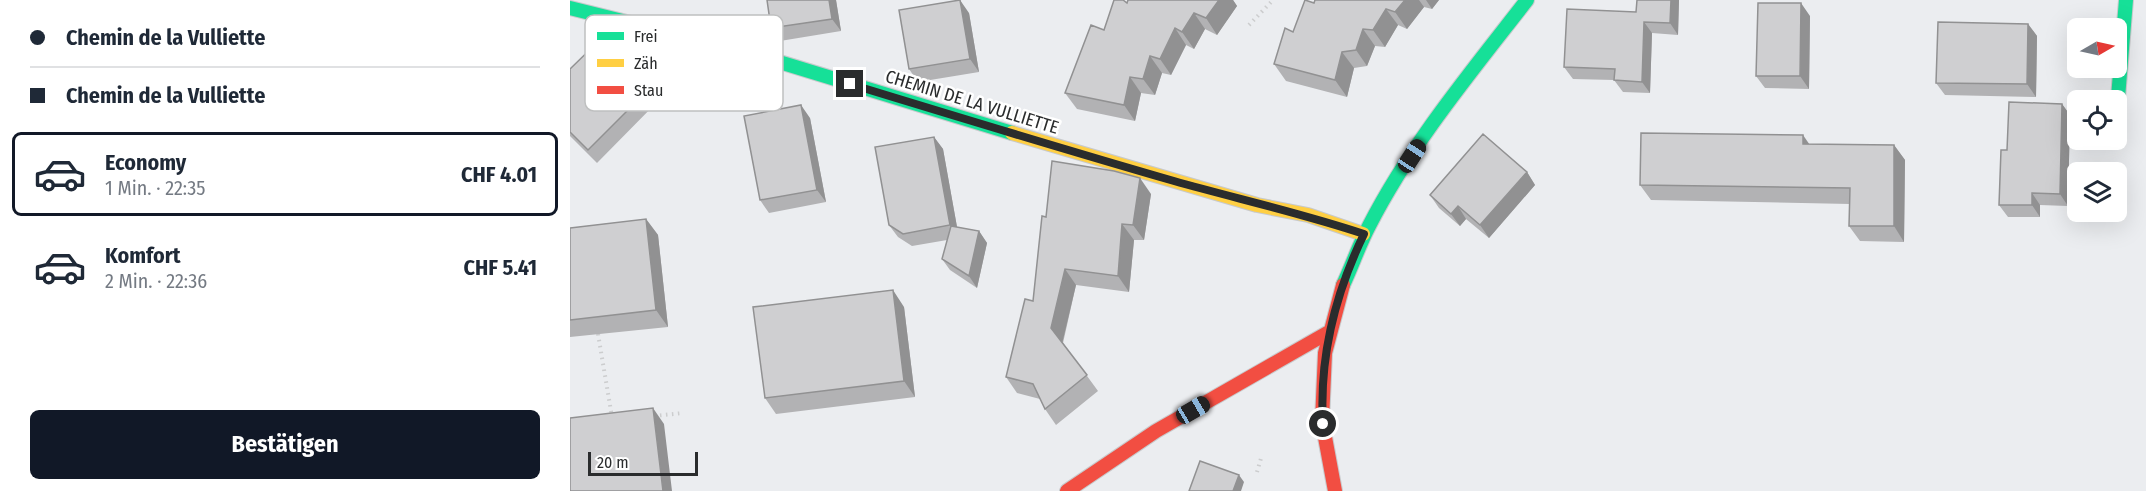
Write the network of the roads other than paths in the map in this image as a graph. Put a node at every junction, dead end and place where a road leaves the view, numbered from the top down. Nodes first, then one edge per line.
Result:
1 (1527, 0) edge
2 (2126, 0) edge
3 (570, 8) edge
4 (598, 15) edge
5 (783, 63) edge
6 (2119, 90) edge
7 (1364, 234) junction
8 (1329, 332) junction
9 (1067, 491) edge
10 (1335, 491) edge

1 - 7 street
2 - 6 street
3 - 4 street, CHEMIN DE LA VULLIETTE
5 - 7 street, CHEMIN DE LA VULLIETTE
7 - 8 street
8 - 9 street
8 - 10 street

